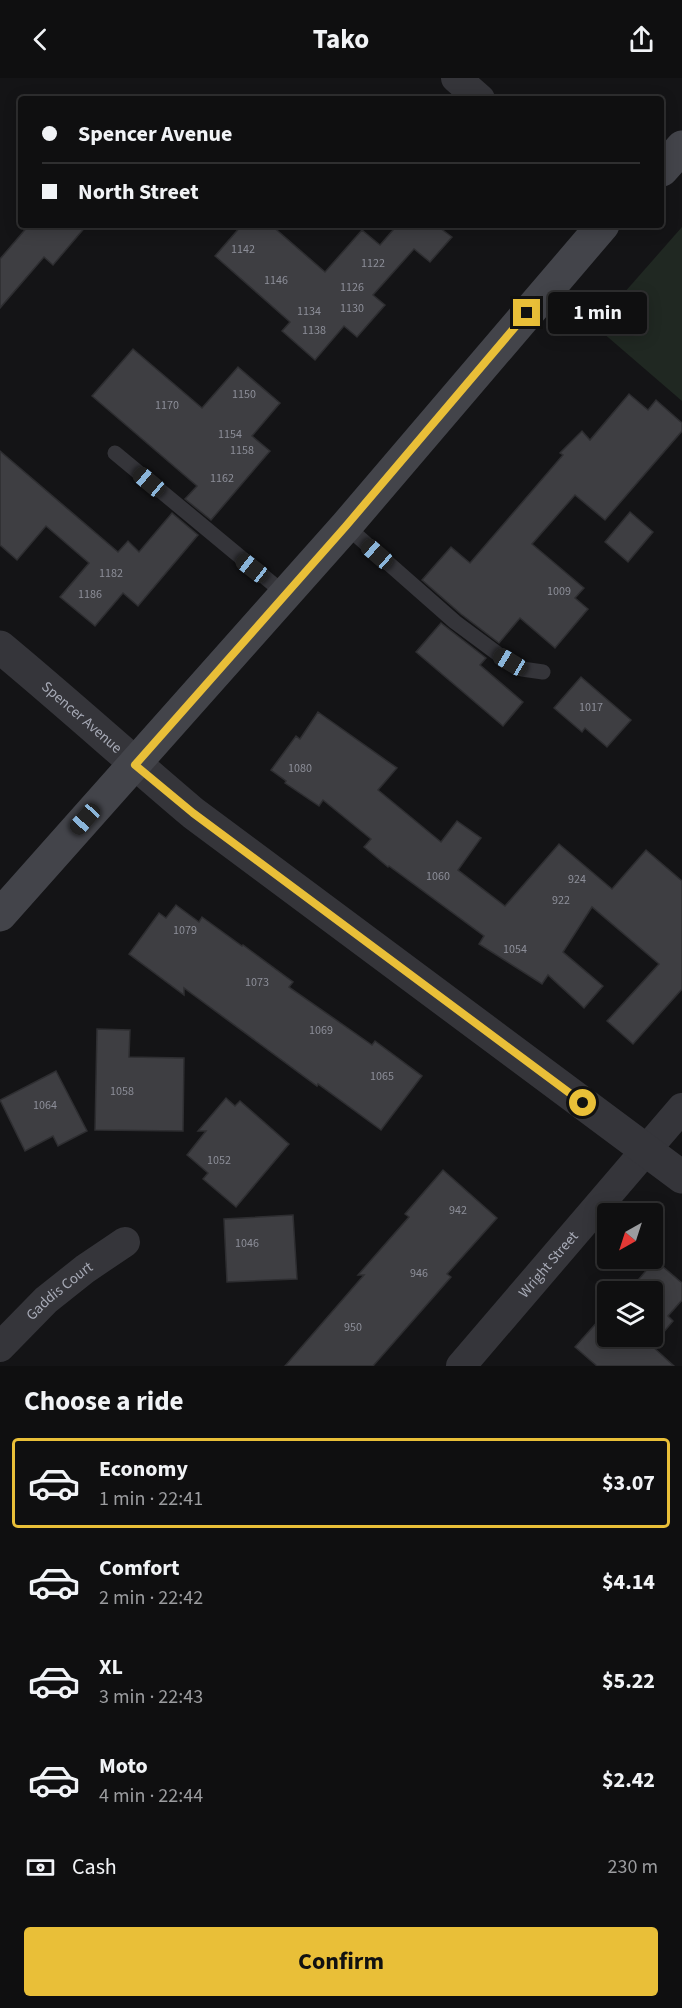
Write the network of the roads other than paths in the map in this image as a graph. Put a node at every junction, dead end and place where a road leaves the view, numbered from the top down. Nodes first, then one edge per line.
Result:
1 (456, 78) edge
2 (477, 96) edge
3 (682, 147) edge
4 (664, 168) edge
5 (600, 228) edge
6 (115, 453) dead end
7 (346, 526) junction
8 (285, 594) junction
9 (0, 647) edge
10 (543, 672) dead end
11 (135, 765) junction
12 (0, 915) edge
13 (682, 1108) edge
14 (646, 1151) junction
15 (682, 1177) edge
16 (125, 1242) dead end
17 (0, 1347) edge
18 (461, 1366) edge

1 - 2 street
3 - 4 main road
5 - 7 main road
6 - 8 lane
7 - 8 main road
7 - 10 lane
8 - 11 main road
9 - 11 street, Spencer Avenue
11 - 12 main road
11 - 14 street, Spencer Avenue
13 - 14 street, Wright Street
14 - 15 street, Spencer Avenue
14 - 18 street, Wright Street
16 - 17 street, Gaddis Court

